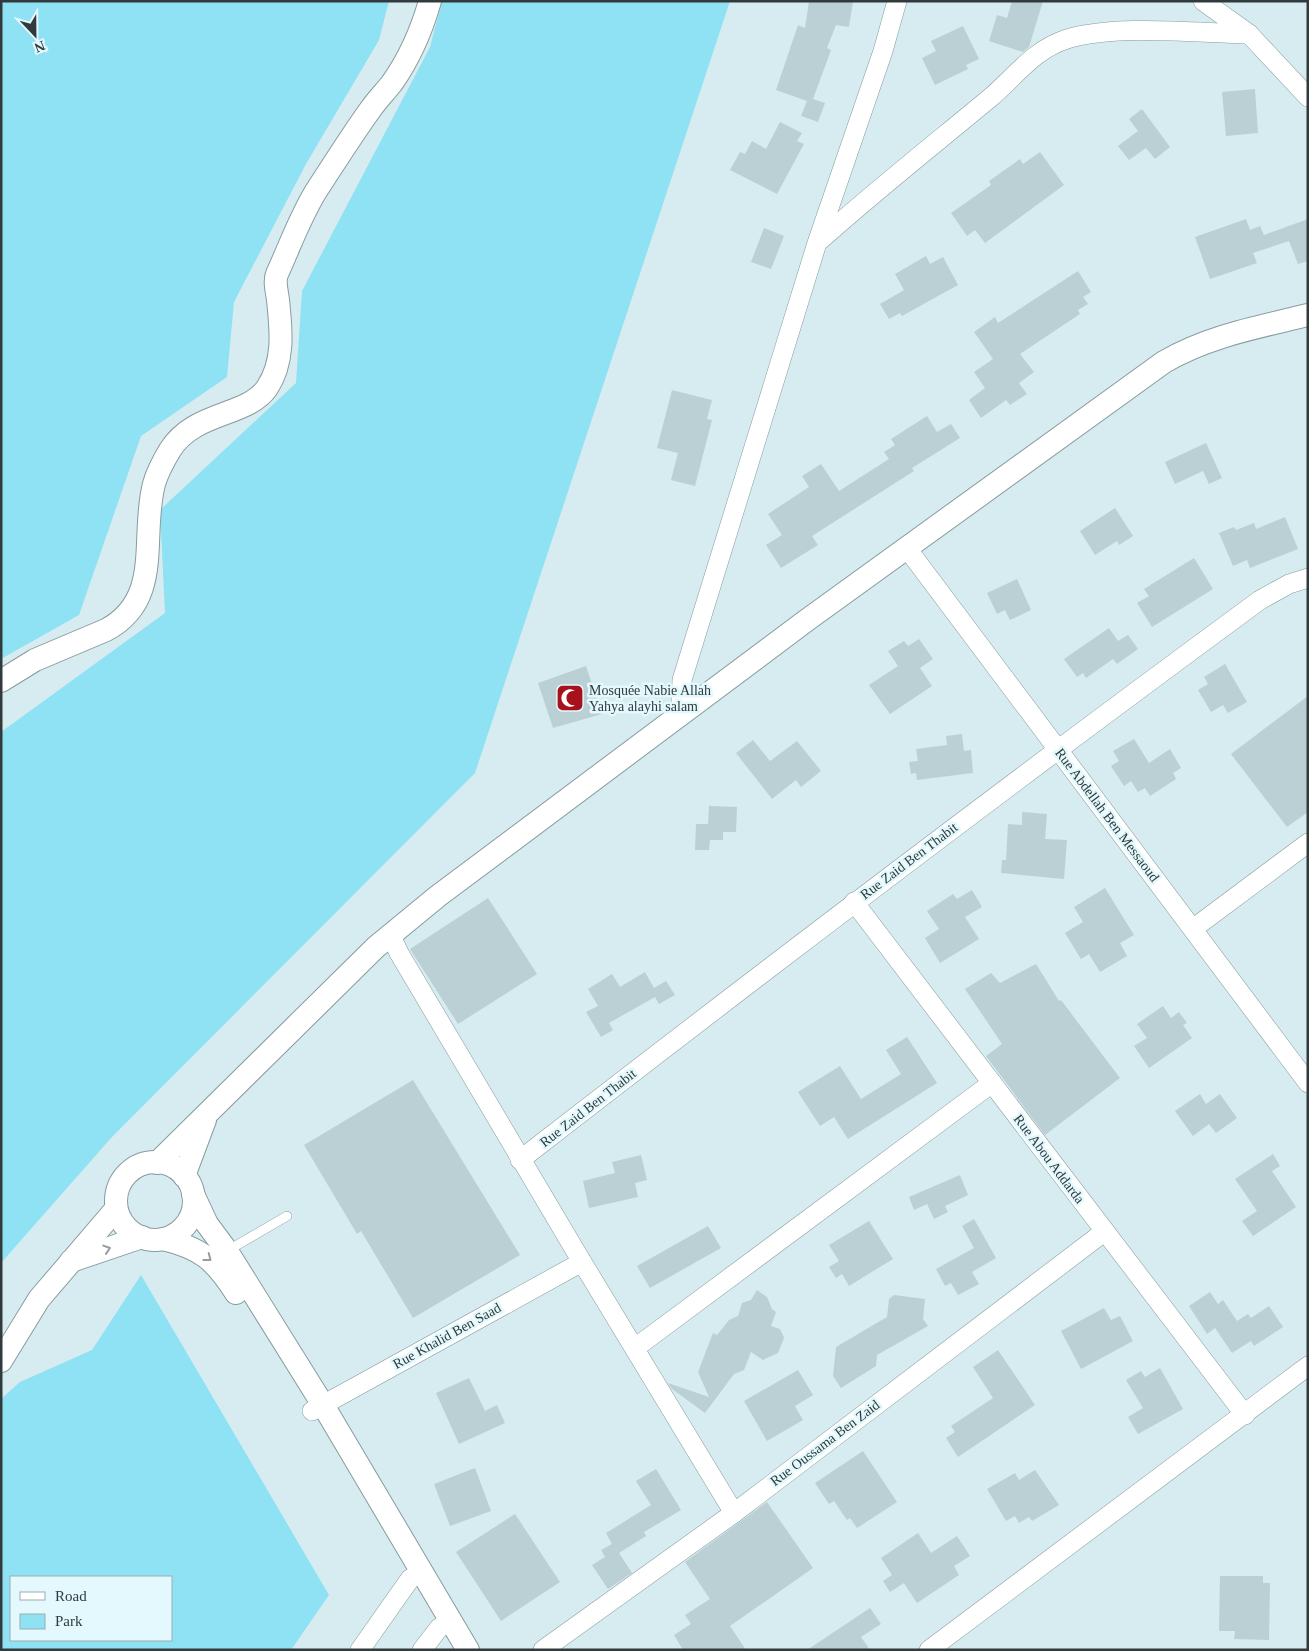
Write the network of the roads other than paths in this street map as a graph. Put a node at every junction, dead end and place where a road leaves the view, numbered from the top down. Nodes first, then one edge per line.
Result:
1 (430, 1) edge
2 (896, 1) edge
3 (1203, 1) edge
4 (1249, 34) junction
5 (1308, 97) edge
6 (817, 243) junction
7 (1308, 315) edge
8 (909, 546) junction
9 (1308, 578) edge
10 (1, 681) edge
11 (686, 711) junction
12 (1057, 750) junction
13 (1308, 843) edge
14 (854, 902) junction
15 (1194, 928) junction
16 (390, 934) junction
17 (992, 1083) junction
18 (1308, 1083) edge
19 (207, 1115) junction
20 (520, 1160) junction
21 (157, 1162) junction
22 (188, 1185) junction
23 (116, 1209) junction
24 (287, 1216) dead end
25 (1104, 1232) junction
26 (153, 1238) junction
27 (227, 1251) junction
28 (72, 1261) junction
29 (582, 1262) junction
30 (635, 1348) junction
31 (1, 1362) edge
32 (1308, 1366) edge
33 (318, 1408) junction
34 (1245, 1415) junction
35 (734, 1513) junction
36 (416, 1576) junction
37 (445, 1624) junction
38 (360, 1650) edge
39 (422, 1650) edge
40 (452, 1650) edge
41 (468, 1650) edge
42 (543, 1650) edge
43 (929, 1650) edge

1 - 10 street
2 - 6 street
3 - 4 street
4 - 5 street
4 - 6 street
6 - 11 street
7 - 8 street
8 - 11 street
8 - 12 street, Rue Abdellah Ben Messaoud
9 - 12 street, Rue Zaid Ben Thabit
11 - 16 street
12 - 14 street, Rue Zaid Ben Thabit
12 - 15 street, Rue Abdellah Ben Messaoud
13 - 15 street
14 - 17 street, Rue Abou Addarda
14 - 20 street, Rue Zaid Ben Thabit
15 - 18 street, Rue Abdellah Ben Messaoud
16 - 19 street
16 - 20 street
17 - 25 street, Rue Abou Addarda
17 - 30 street
19 - 21 street
19 - 22 street
20 - 29 street
21 - 22 street
21 - 23 street
22 - 26 street
22 - 27 street
23 - 26 street
23 - 28 street
24 - 27 lane
25 - 34 street, Rue Abou Addarda
25 - 35 street, Rue Oussama Ben Zaid
28 -> 26 street
26 -> 33 street
27 - 33 street
28 - 31 street
29 - 30 street
29 - 33 street, Rue Khalid Ben Saad
30 - 35 street
32 - 34 street
33 - 36 street
34 - 43 street
35 - 42 street, Rue Oussama Ben Zaid
36 - 37 street
36 - 38 street
37 - 39 street
37 - 40 street
37 - 41 street

